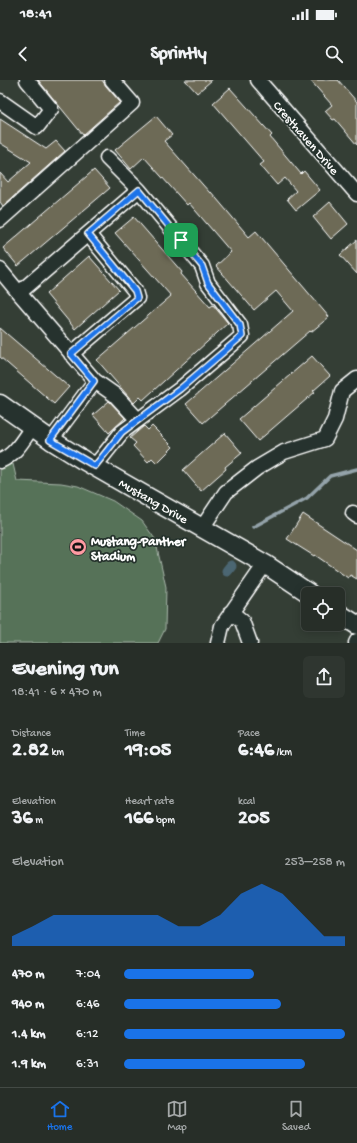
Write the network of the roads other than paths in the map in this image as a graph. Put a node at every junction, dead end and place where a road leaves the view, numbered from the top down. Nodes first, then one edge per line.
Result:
1 (27, 80) edge
2 (112, 80) edge
3 (258, 80) edge
4 (0, 101) edge
5 (107, 158) dead end
6 (139, 190) junction
7 (357, 194) edge
8 (1, 219) edge
9 (88, 234) junction
10 (0, 270) edge
11 (20, 294) junction
12 (71, 354) junction
13 (357, 379) edge
14 (94, 381) junction
15 (0, 404) edge
16 (138, 420) junction
17 (32, 427) junction
18 (50, 440) junction
19 (0, 461) edge
20 (95, 466) junction
21 (202, 528) junction
22 (265, 564) junction
23 (301, 588) edge
24 (231, 612) junction
25 (345, 617) edge
26 (357, 625) edge
27 (218, 643) edge
28 (250, 643) edge

1 - 4 street
2 - 8 street
3 - 7 street, Cresthaven Drive
5 - 6 street
6 - 9 street
6 - 16 street
9 - 11 street
9 - 12 street
10 - 11 street
11 - 12 street
12 - 14 street
13 - 21 street
14 - 16 street
14 - 18 street
15 - 17 main road, Mustang Drive
16 - 20 street
17 - 18 main road, Mustang Drive
17 - 19 street
18 - 20 main road, Mustang Drive
20 - 21 main road, Mustang Drive
21 - 22 main road, Mustang Drive
22 - 23 main road, Mustang Drive
22 - 24 street
24 - 27 street
24 - 28 street
25 - 26 main road

